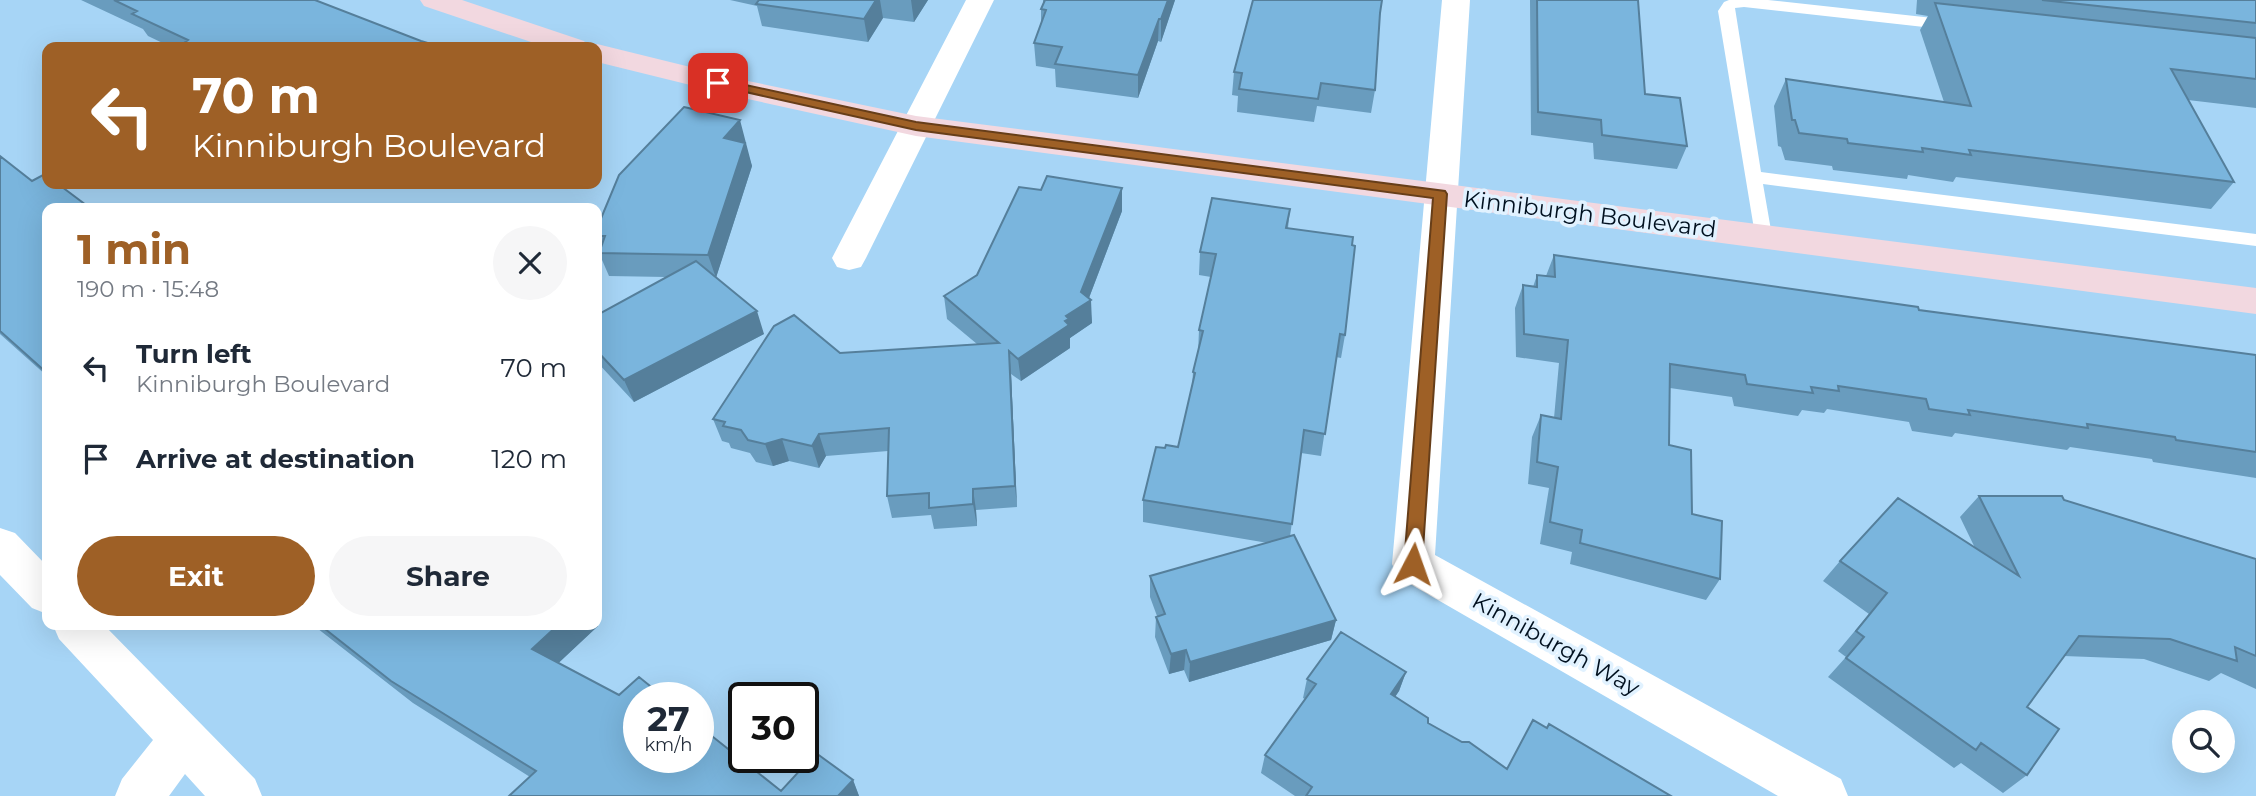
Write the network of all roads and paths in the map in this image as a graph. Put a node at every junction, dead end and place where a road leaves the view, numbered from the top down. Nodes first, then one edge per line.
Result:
1 (434, 0) edge
2 (979, 0) edge
3 (1456, 0) edge
4 (1965, 26) edge
5 (560, 42) edge
6 (602, 54) edge
7 (916, 126) junction
8 (1753, 177) junction
9 (1440, 194) junction
10 (1763, 236) junction
11 (2256, 240) edge
12 (849, 258) dead end
13 (2256, 301) edge
14 (0, 546) edge
15 (42, 591) edge
16 (80, 630) edge
17 (183, 738) junction
18 (139, 796) edge
19 (238, 796) edge
20 (1824, 796) edge

1 - 5 street
2 - 7 street
3 - 9 street, Kinniburgh Way
4 - 8 lane
6 - 7 street, Kinniburgh Boulevard
7 - 9 street, Kinniburgh Boulevard
7 - 12 street
8 - 10 lane
8 - 11 lane
9 - 10 street, Kinniburgh Boulevard
9 - 20 street, Kinniburgh Way
10 - 13 street, Kinniburgh Boulevard
14 - 15 street
16 - 17 street
17 - 18 street
17 - 19 street

